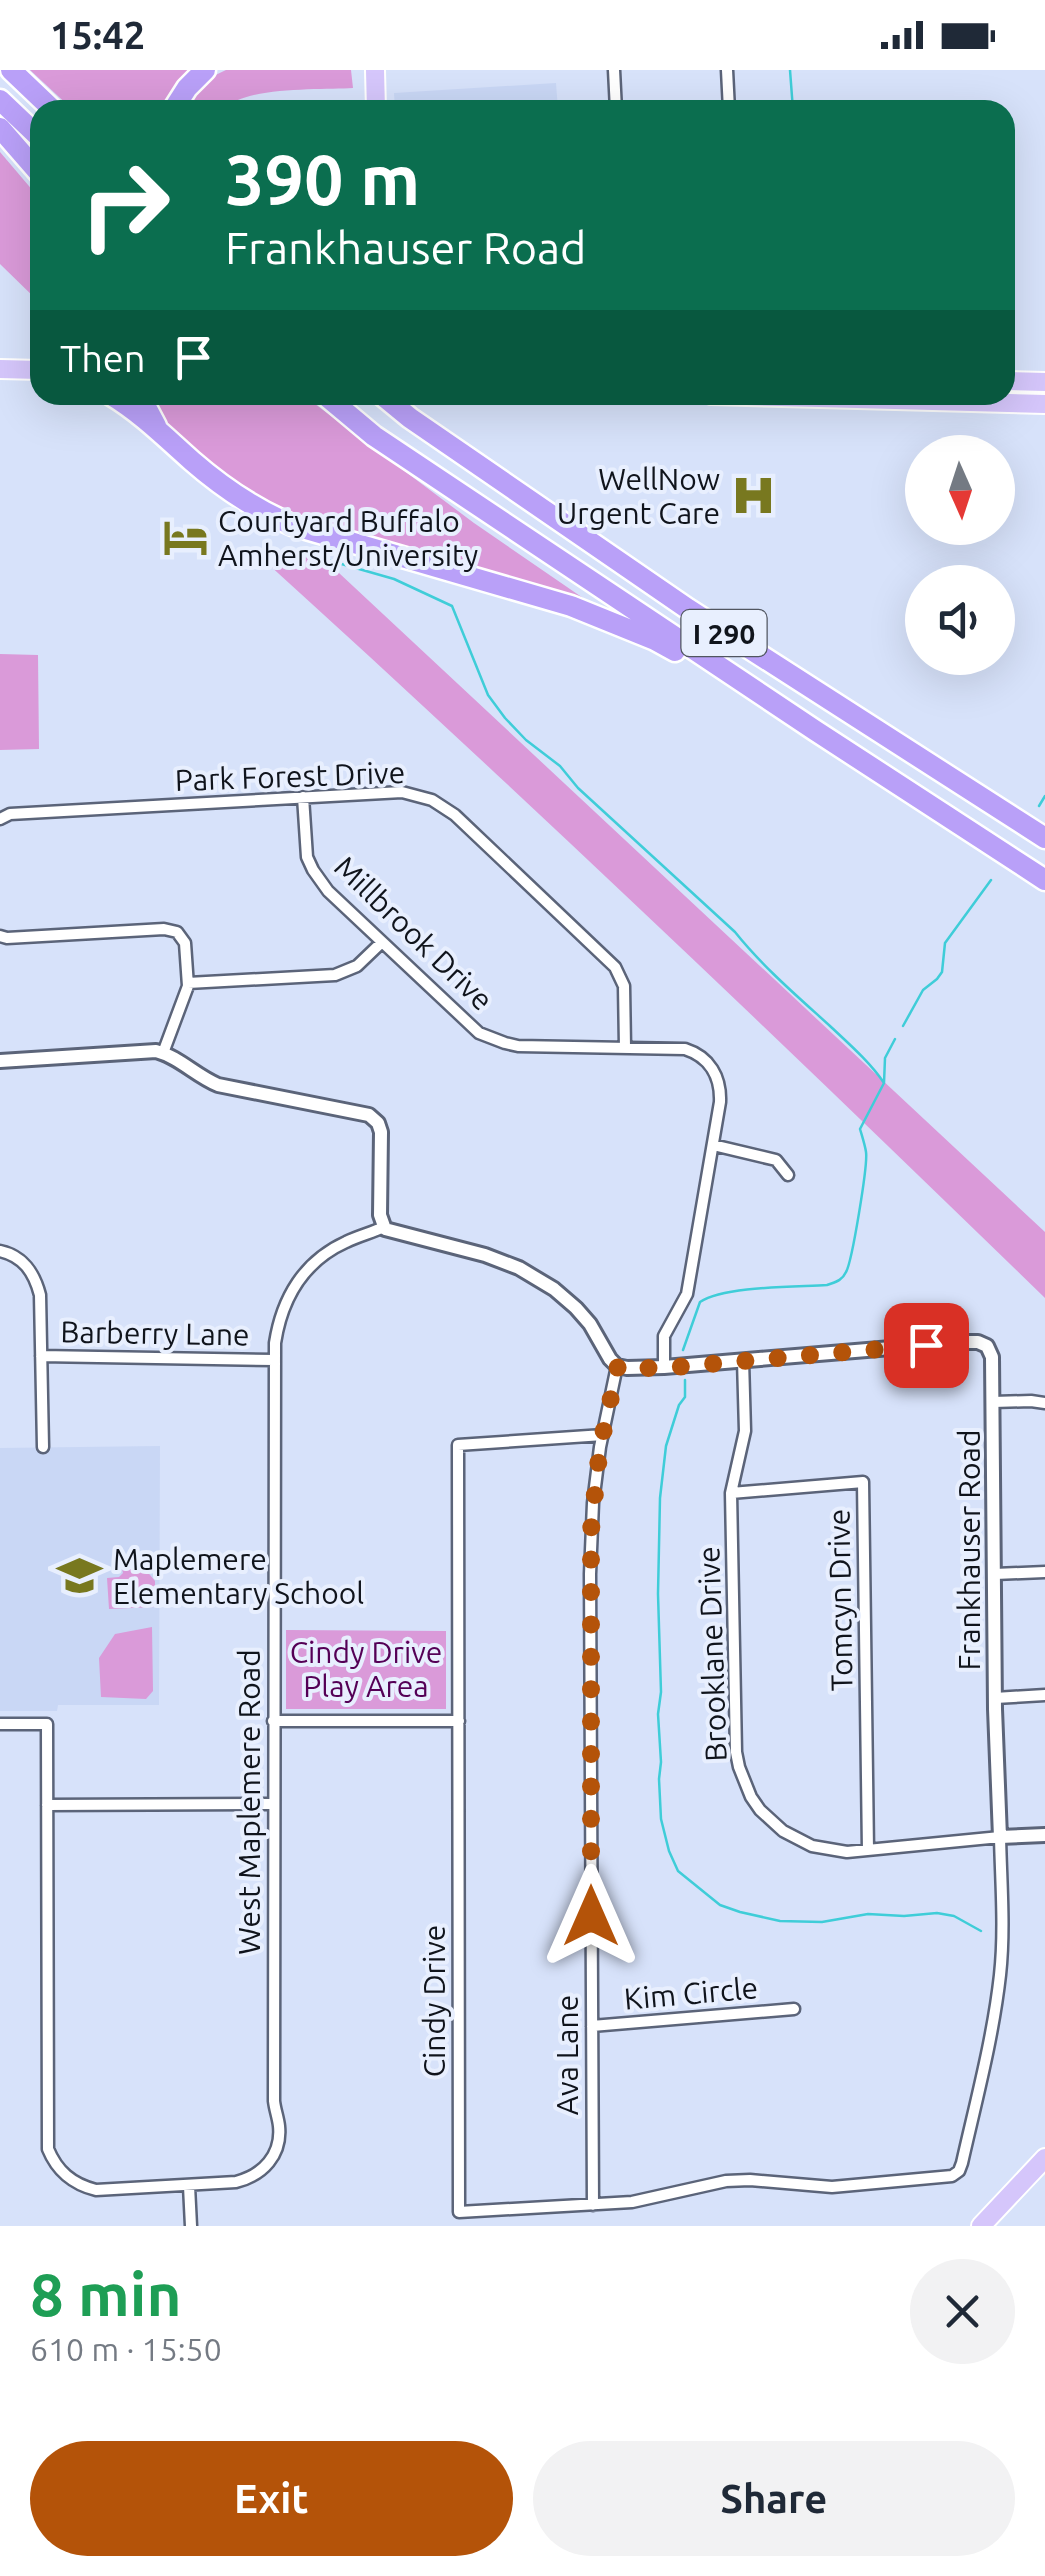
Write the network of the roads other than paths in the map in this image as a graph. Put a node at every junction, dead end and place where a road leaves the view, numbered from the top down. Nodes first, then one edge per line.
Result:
1 (12, 70) edge
2 (205, 70) edge
3 (375, 70) edge
4 (614, 70) edge
5 (727, 70) edge
6 (0, 100) edge
7 (44, 100) edge
8 (179, 100) edge
9 (376, 100) edge
10 (616, 100) edge
11 (728, 100) edge
12 (0, 128) edge
13 (30, 128) edge
14 (30, 162) edge
15 (0, 369) edge
16 (30, 370) edge
17 (1015, 382) edge
18 (1045, 382) edge
19 (1015, 403) edge
20 (1045, 404) edge
21 (125, 405) edge
22 (145, 405) edge
23 (338, 405) edge
24 (394, 405) edge
25 (160, 432) junction
26 (816, 731) junction
27 (303, 798) junction
28 (0, 819) edge
29 (1045, 838) edge
30 (1045, 880) edge
31 (0, 936) edge
32 (382, 943) junction
33 (188, 983) junction
34 (624, 1047) junction
35 (163, 1053) junction
36 (0, 1062) edge
37 (713, 1145) junction
38 (788, 1175) dead end
39 (384, 1228) junction
40 (0, 1251) edge
41 (41, 1356) junction
42 (274, 1360) junction
43 (743, 1360) junction
44 (618, 1366) junction
45 (664, 1368) junction
46 (992, 1402) junction
47 (1045, 1404) edge
48 (603, 1435) junction
49 (42, 1446) dead end
50 (732, 1493) junction
51 (1045, 1572) edge
52 (995, 1574) junction
53 (1045, 1695) edge
54 (995, 1698) junction
55 (273, 1721) junction
56 (458, 1721) junction
57 (0, 1724) edge
58 (274, 1804) junction
59 (47, 1805) junction
60 (1045, 1835) edge
61 (1000, 1837) junction
62 (868, 1850) junction
63 (794, 2009) dead end
64 (592, 2026) junction
65 (1045, 2158) edge
66 (946, 2178) joint
67 (189, 2186) junction
68 (593, 2205) junction
69 (191, 2226) edge
70 (982, 2226) edge

1 - 7 highway
2 - 8 highway
3 - 9 main road
4 - 10 street
5 - 11 street
6 - 13 highway
12 - 14 highway
15 - 16 main road
17 - 18 main road
19 - 20 main road
21 - 25 highway
22 - 25 highway
23 - 26 highway, I 290
24 - 29 highway, I 290
25 - 26 highway
26 - 30 highway, I 290
27 - 28 street, Park Forest Drive
27 - 32 street, Millbrook Drive
27 - 34 street, Park Forest Drive
31 - 33 street
32 - 33 street
32 - 34 street, Millbrook Drive
33 - 35 street
34 - 37 street, Millbrook Drive
35 - 36 street
35 - 39 street
37 - 38 street
37 - 45 street, Millbrook Drive
39 - 42 street, West Maplemere Road
39 - 44 street
40 - 41 street, Barberry Lane
41 - 42 street, Barberry Lane
41 - 49 street
42 - 55 street, West Maplemere Road
43 - 45 street, Frankhauser Road
43 - 46 street, Frankhauser Road
43 - 50 street, Brooklane Drive
44 - 45 street, Frankhauser Road
44 - 48 street, Ava Lane
46 - 47 street
46 - 52 street, Frankhauser Road
48 - 56 street, Cindy Drive
48 - 64 street, Ava Lane
50 - 62 street, Brooklane Drive
50 - 62 street, Tomcyn Drive
51 - 52 street
52 - 54 street, Frankhauser Road
53 - 54 street
54 - 61 street, Frankhauser Road
55 - 56 street
55 - 58 street, West Maplemere Road
56 - 68 street, Cindy Drive
57 - 59 street, West Maplemere Road
58 - 59 street
58 - 67 street, West Maplemere Road
59 - 67 street, West Maplemere Road
60 - 61 street
61 - 62 street, Brooklane Drive
61 - 66 street, Frankhauser Road
63 - 64 street, Kim Circle
64 - 68 street, Ava Lane
65 - 70 main road
66 - 68 street, Cindy Drive
67 - 69 street

